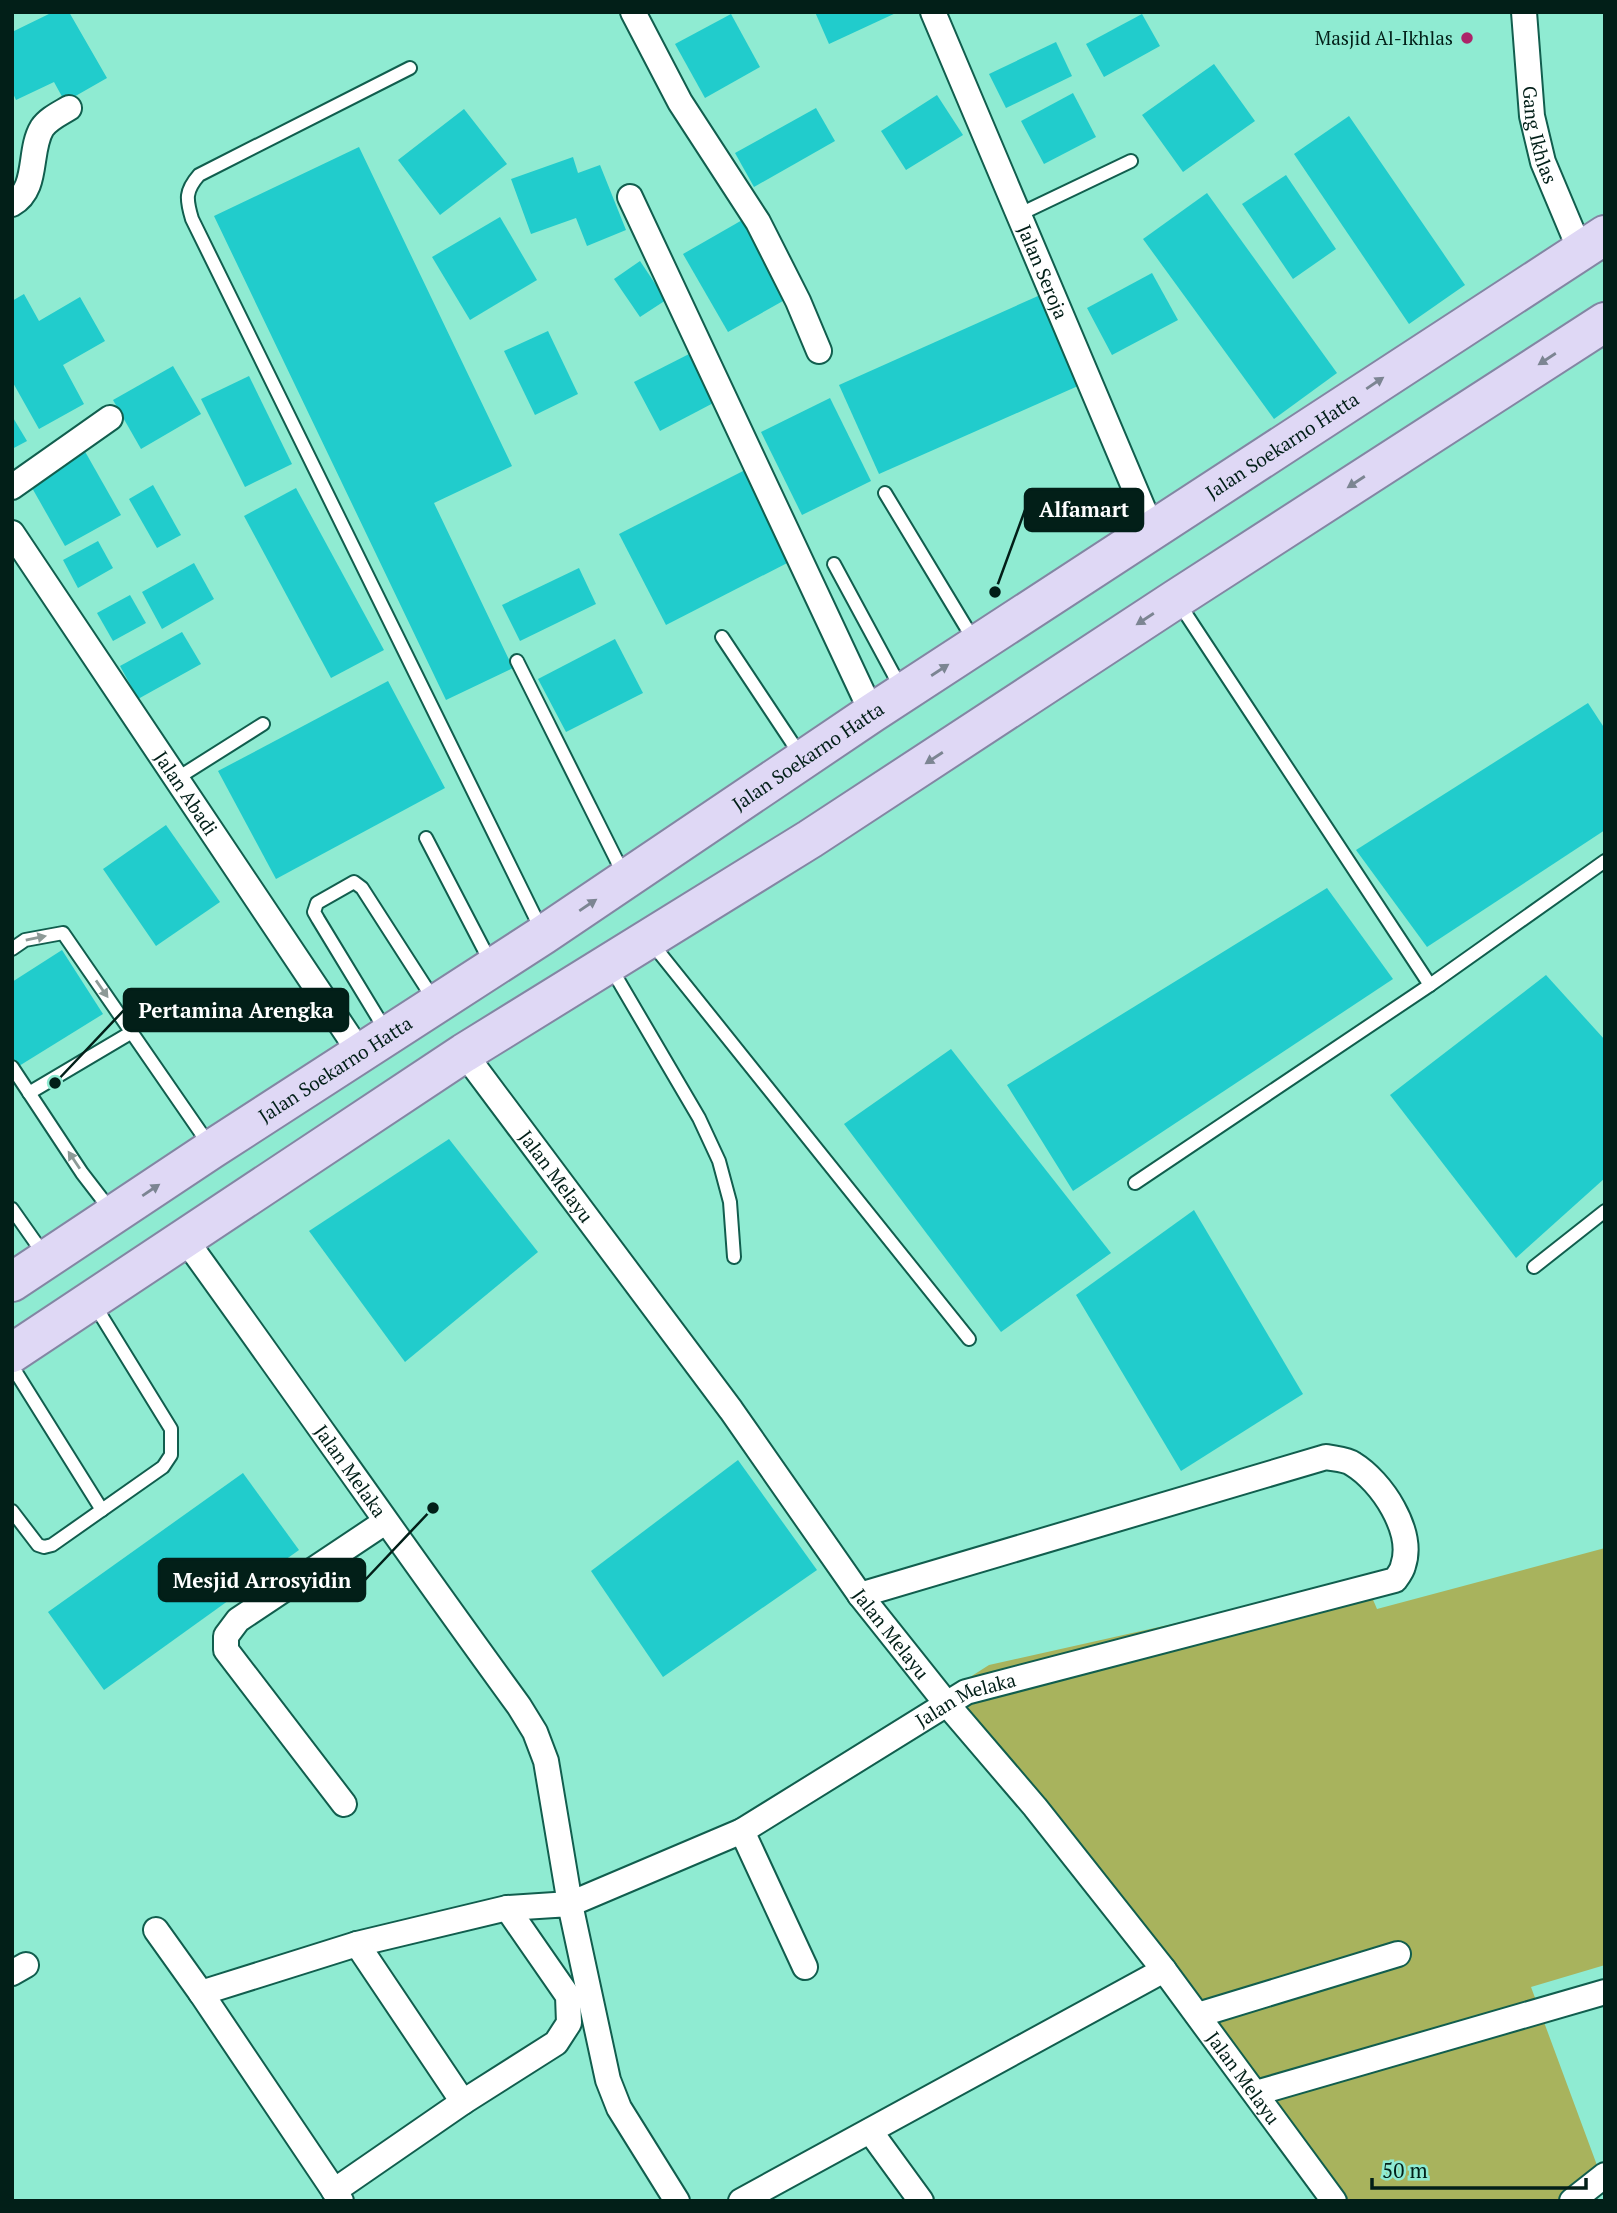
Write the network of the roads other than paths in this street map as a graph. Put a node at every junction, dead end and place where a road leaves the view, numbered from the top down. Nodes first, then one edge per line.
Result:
1 (633, 12) edge
2 (933, 12) edge
3 (1524, 12) edge
4 (410, 68) dead end
5 (69, 108) dead end
6 (1131, 160) dead end
7 (630, 197) dead end
8 (12, 204) edge
9 (1018, 215) junction
10 (1592, 243) edge
11 (1605, 322) edge
12 (819, 351) dead end
13 (110, 418) dead end
14 (12, 487) edge
15 (885, 493) dead end
16 (1153, 532) junction
17 (12, 533) edge
18 (834, 564) dead end
19 (1176, 598) junction
20 (722, 637) dead end
21 (977, 646) junction
22 (517, 661) dead end
23 (904, 693) junction
24 (872, 713) junction
25 (263, 724) dead end
26 (803, 759) junction
27 (176, 779) junction
28 (426, 838) dead end
29 (1605, 861) edge
30 (626, 879) junction
31 (543, 935) junction
32 (647, 938) junction
33 (12, 949) edge
34 (609, 965) junction
35 (493, 967) junction
36 (1430, 985) junction
37 (436, 1003) junction
38 (132, 1032) junction
39 (374, 1044) junction
40 (464, 1052) junction
41 (12, 1067) edge
42 (29, 1093) junction
43 (212, 1149) junction
44 (1135, 1183) dead end
45 (12, 1209) edge
46 (1605, 1210) edge
47 (115, 1215) junction
48 (185, 1239) junction
49 (734, 1257) dead end
50 (47, 1259) junction
51 (1535, 1267) dead end
52 (12, 1282) edge
53 (92, 1301) junction
54 (969, 1339) dead end
55 (12, 1353) edge
56 (12, 1366) edge
57 (102, 1510) junction
58 (12, 1511) edge
59 (385, 1522) junction
60 (860, 1595) junction
61 (946, 1703) junction
62 (344, 1804) dead end
63 (742, 1831) junction
64 (570, 1904) junction
65 (507, 1908) junction
66 (156, 1930) dead end
67 (357, 1944) junction
68 (1398, 1954) dead end
69 (805, 1967) dead end
70 (1164, 1970) junction
71 (1605, 1992) edge
72 (201, 1993) junction
73 (1198, 2015) junction
74 (1256, 2093) junction
75 (463, 2102) junction
76 (870, 2131) junction
77 (1605, 2175) edge
78 (337, 2196) edge
79 (753, 2198) edge
80 (1578, 2199) edge
81 (677, 2201) edge
82 (921, 2201) edge
83 (1334, 2201) edge

1 - 12 street
2 - 9 street, Jalan Seroja
3 - 10 street, Gang Ikhlas
4 - 31 lane
5 - 8 street
6 - 9 lane
7 - 24 street
9 - 16 street, Jalan Seroja
16 -> 10 main road, Jalan Soekarno Hatta
11 -> 19 main road
13 - 14 street
15 - 21 lane
16 - 21 main road, Jalan Soekarno Hatta
17 - 27 street, Jalan Abadi
18 - 23 lane
19 -> 32 main road
19 - 36 lane
20 - 26 lane
23 -> 21 main road, Jalan Soekarno Hatta
22 - 30 lane
23 - 24 main road, Jalan Soekarno Hatta
24 - 26 main road, Jalan Soekarno Hatta
25 - 27 lane
26 - 30 main road, Jalan Soekarno Hatta
27 - 39 street, Jalan Abadi
28 - 35 lane
29 - 36 lane
31 -> 30 main road, Jalan Soekarno Hatta
31 - 35 main road, Jalan Soekarno Hatta
32 - 34 main road
32 - 54 lane
33 -> 38 lane
34 - 40 main road
34 - 49 lane
35 - 37 main road, Jalan Soekarno Hatta
36 - 44 lane
37 - 39 main road, Jalan Soekarno Hatta
37 - 39 lane
38 - 42 lane
38 - 43 lane
39 - 43 main road, Jalan Soekarno Hatta
40 - 48 main road
40 - 60 street, Jalan Melayu
41 - 42 lane
47 -> 42 lane
47 -> 43 main road, Jalan Soekarno Hatta
45 - 50 lane
46 - 51 lane
47 - 50 main road, Jalan Soekarno Hatta
48 - 53 main road
48 - 59 street, Jalan Melaka
50 - 52 main road, Jalan Soekarno Hatta
53 - 55 main road
53 - 57 lane
56 - 57 lane
57 - 58 lane
59 - 62 street
59 - 64 street, Jalan Melaka
60 - 61 street, Jalan Melayu
60 - 61 street, Jalan Melaka
61 - 63 street, Jalan Melaka
61 - 70 street, Jalan Melayu
63 - 64 street, Jalan Melaka
63 - 69 street
64 - 65 street
64 - 81 street, Jalan Melaka
65 - 67 street
65 - 75 street
66 - 72 street
67 - 72 street
67 - 75 street
68 - 73 street
70 - 73 street, Jalan Melayu
70 - 76 street
71 - 74 street
72 - 78 street
73 - 74 street, Jalan Melayu
74 - 83 street, Jalan Melayu
75 - 78 street
76 - 79 street
76 - 82 street
77 - 80 street

